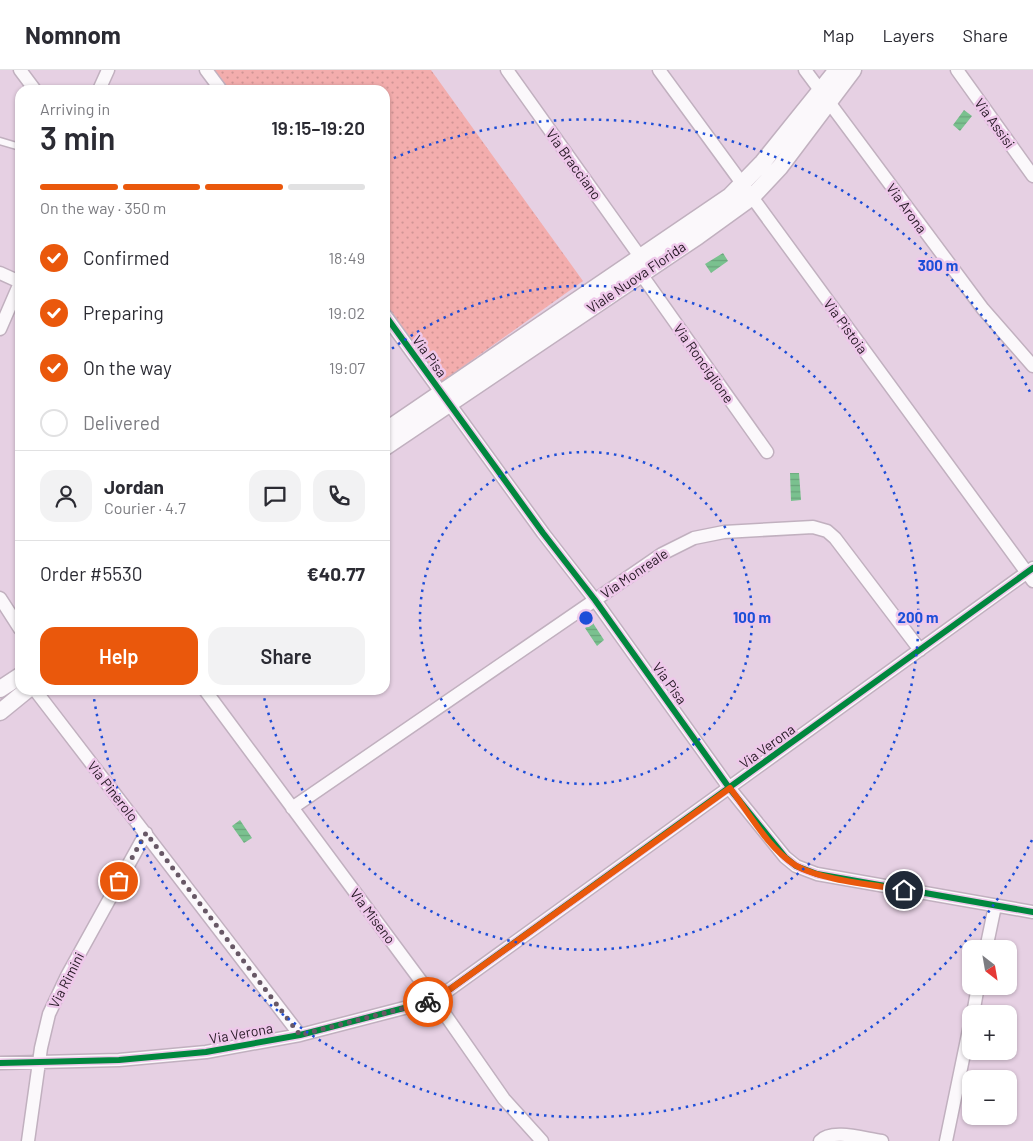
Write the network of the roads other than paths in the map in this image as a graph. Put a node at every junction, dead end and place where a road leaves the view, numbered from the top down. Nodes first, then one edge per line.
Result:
1 (20, 70) edge
2 (108, 70) edge
3 (206, 70) edge
4 (507, 70) edge
5 (659, 70) edge
6 (805, 70) edge
7 (837, 70) edge
8 (853, 70) edge
9 (957, 70) edge
10 (31, 85) edge
11 (101, 85) edge
12 (217, 85) edge
13 (824, 96) junction
14 (0, 140) edge
15 (15, 145) edge
16 (1033, 176) edge
17 (747, 191) junction
18 (641, 258) junction
19 (0, 273) edge
20 (641, 274) junction
21 (15, 280) edge
22 (15, 294) edge
23 (570, 314) junction
24 (390, 322) edge
25 (0, 329) edge
26 (1033, 366) edge
27 (446, 398) junction
28 (390, 429) edge
29 (390, 443) edge
30 (767, 452) dead end
31 (1031, 574) edge
32 (0, 598) edge
33 (595, 600) junction
34 (15, 621) edge
35 (920, 650) junction
36 (15, 679) edge
37 (0, 689) edge
38 (21, 695) edge
39 (39, 695) edge
40 (209, 695) edge
41 (0, 712) edge
42 (730, 788) junction
43 (292, 808) junction
44 (146, 833) junction
45 (995, 906) junction
46 (1033, 912) edge
47 (988, 940) edge
48 (435, 1000) junction
49 (300, 1035) junction
50 (963, 1060) edge
51 (39, 1062) junction
52 (0, 1063) edge
53 (32, 1140) edge
54 (542, 1141) edge
55 (820, 1141) edge
56 (882, 1141) edge
57 (946, 1141) edge

1 - 10 street
2 - 11 street
3 - 12 street
4 - 18 street, Via Bracciano
5 - 17 street, Via Pistoia
6 - 13 street, Via Arona
7 - 13 street, Viale Nuova Florida
8 - 13 street, Viale Nuova Florida
9 - 16 street, Via Assisi
13 - 17 street, Viale Nuova Florida
13 - 26 street, Via Arona
14 - 15 lane
17 - 18 street, Viale Nuova Florida
17 - 20 street, Viale Nuova Florida
17 - 31 street, Via Pistoia
18 - 20 street
18 - 23 street, Viale Nuova Florida
19 - 21 street
20 - 23 street, Viale Nuova Florida
20 - 30 street, Via Ronciglione
22 - 25 street
23 - 27 street, Viale Nuova Florida
24 - 27 street, Via Pisa
27 - 28 street, Viale Nuova Florida
27 - 29 street, Viale Nuova Florida
27 - 33 street, Via Pisa
31 - 35 street, Via Verona
32 - 34 street
33 - 35 street, Via Monreale
33 - 42 street, Via Pisa
33 - 43 street, Via Monreale
35 - 42 street, Via Verona
36 - 37 street
38 - 41 street
39 - 44 street, Via Pinerolo
40 - 43 street, Via Miseno
42 - 45 street, Via Pisa
42 - 48 street, Via Verona
43 - 48 street, Via Miseno
44 - 49 street, Via Pinerolo
44 - 51 street, Via Rimini
45 - 46 street, Via Pisa
45 - 47 street
48 - 49 street, Via Verona
48 - 54 street, Via Miseno
49 - 51 street, Via Verona
50 - 57 street
51 - 52 street, Via Verona
51 - 53 street, Via Rimini
55 - 56 street

